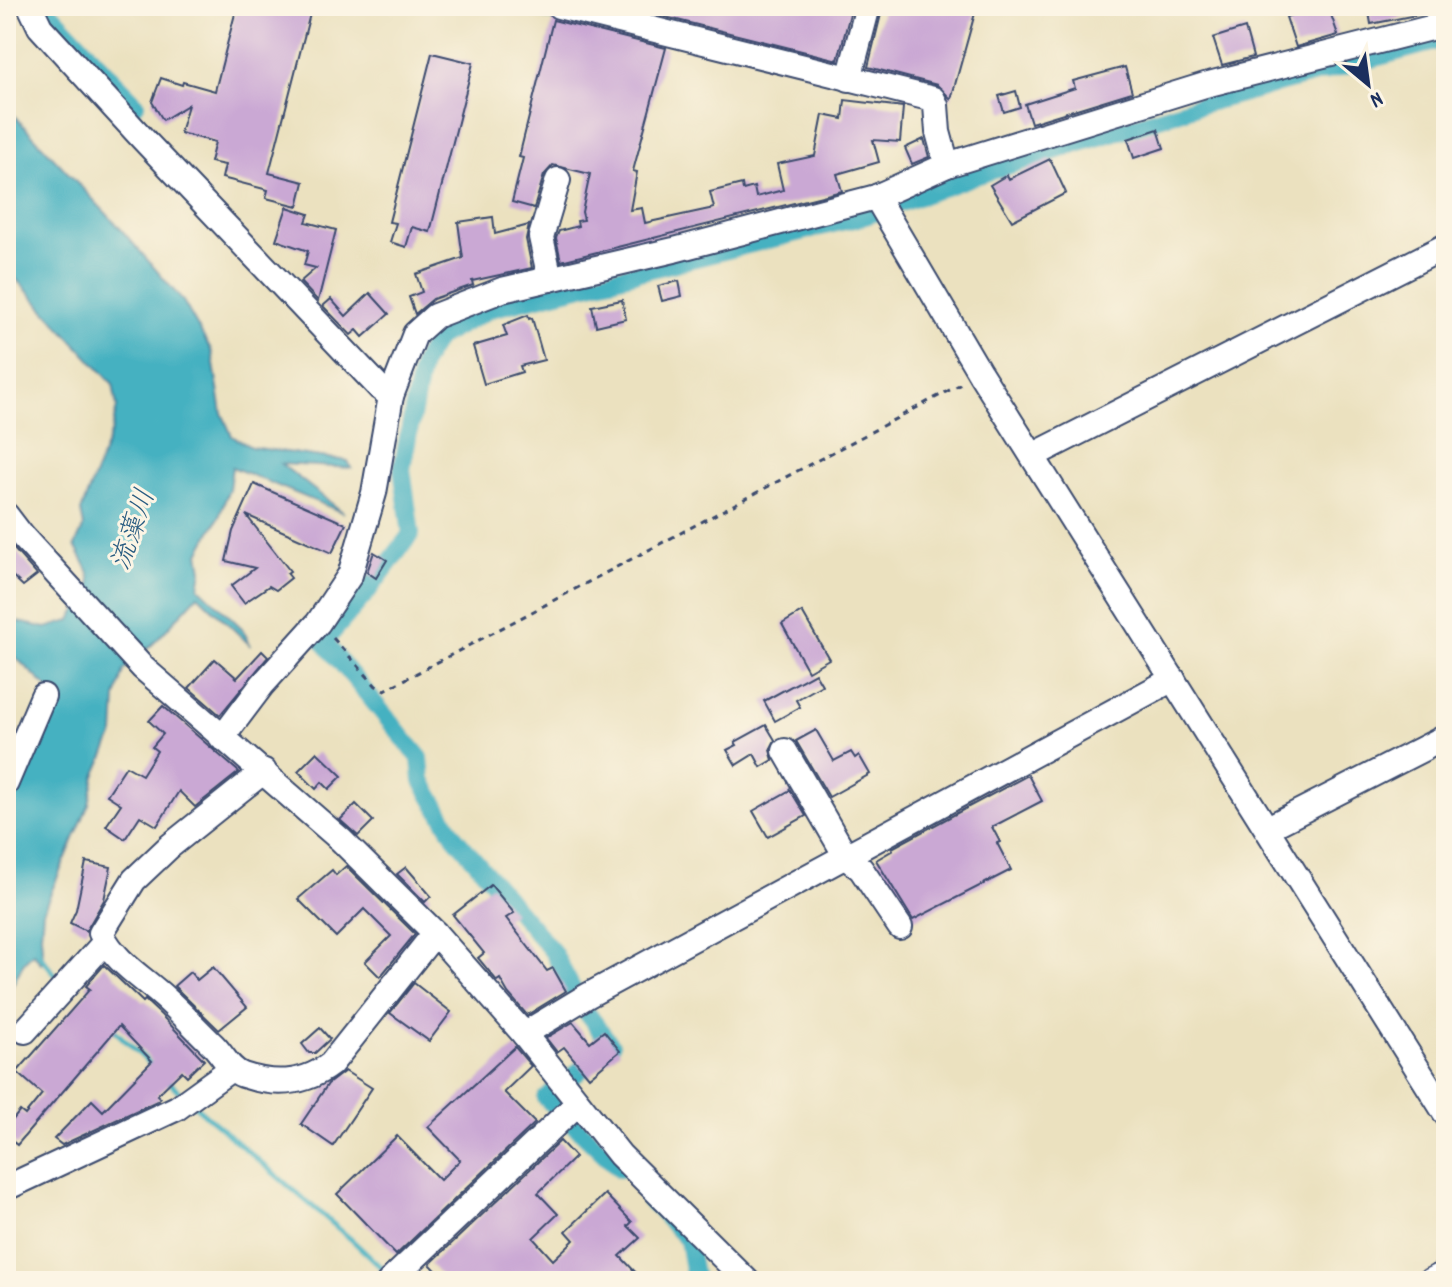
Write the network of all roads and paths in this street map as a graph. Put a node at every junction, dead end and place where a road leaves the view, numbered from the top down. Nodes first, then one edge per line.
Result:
1 (30, 6) edge
2 (559, 6) edge
3 (868, 6) edge
4 (1446, 24) edge
5 (849, 79) junction
6 (947, 165) junction
7 (558, 180) dead end
8 (880, 206) junction
9 (1446, 246) edge
10 (550, 279) junction
11 (980, 373) junction
12 (391, 396) junction
13 (1034, 455) junction
14 (6, 515) edge
15 (338, 643) dead end
16 (1173, 679) junction
17 (43, 696) dead end
18 (1446, 737) edge
19 (222, 738) junction
20 (785, 751) dead end
21 (264, 771) junction
22 (6, 783) edge
23 (1268, 828) junction
24 (847, 858) junction
25 (900, 927) dead end
26 (435, 933) junction
27 (105, 942) junction
28 (25, 1031) dead end
29 (524, 1034) junction
30 (231, 1069) junction
31 (575, 1101) junction
32 (1446, 1114) edge
33 (6, 1188) edge
34 (1446, 1273) edge
35 (393, 1278) edge
36 (747, 1281) edge
37 (1430, 1281) edge

1 - 12 street
2 - 5 street
3 - 5 street
4 - 6 street
5 - 6 street
6 - 8 street
7 - 10 street
8 - 10 street
8 - 11 street
9 - 13 street
10 - 12 street
11 - 13 street
11 - 15 path
12 - 19 street
13 - 16 street
14 - 19 street
16 - 23 street
16 - 24 street
17 - 22 street
18 - 23 street
19 - 21 street
20 - 24 street
21 - 26 street
21 - 27 street
23 - 32 street
24 - 25 street
24 - 29 street
26 - 29 street
26 - 30 street
27 - 28 street
27 - 30 street
29 - 31 street
30 - 33 street
31 - 35 street
31 - 36 street
34 - 37 street

